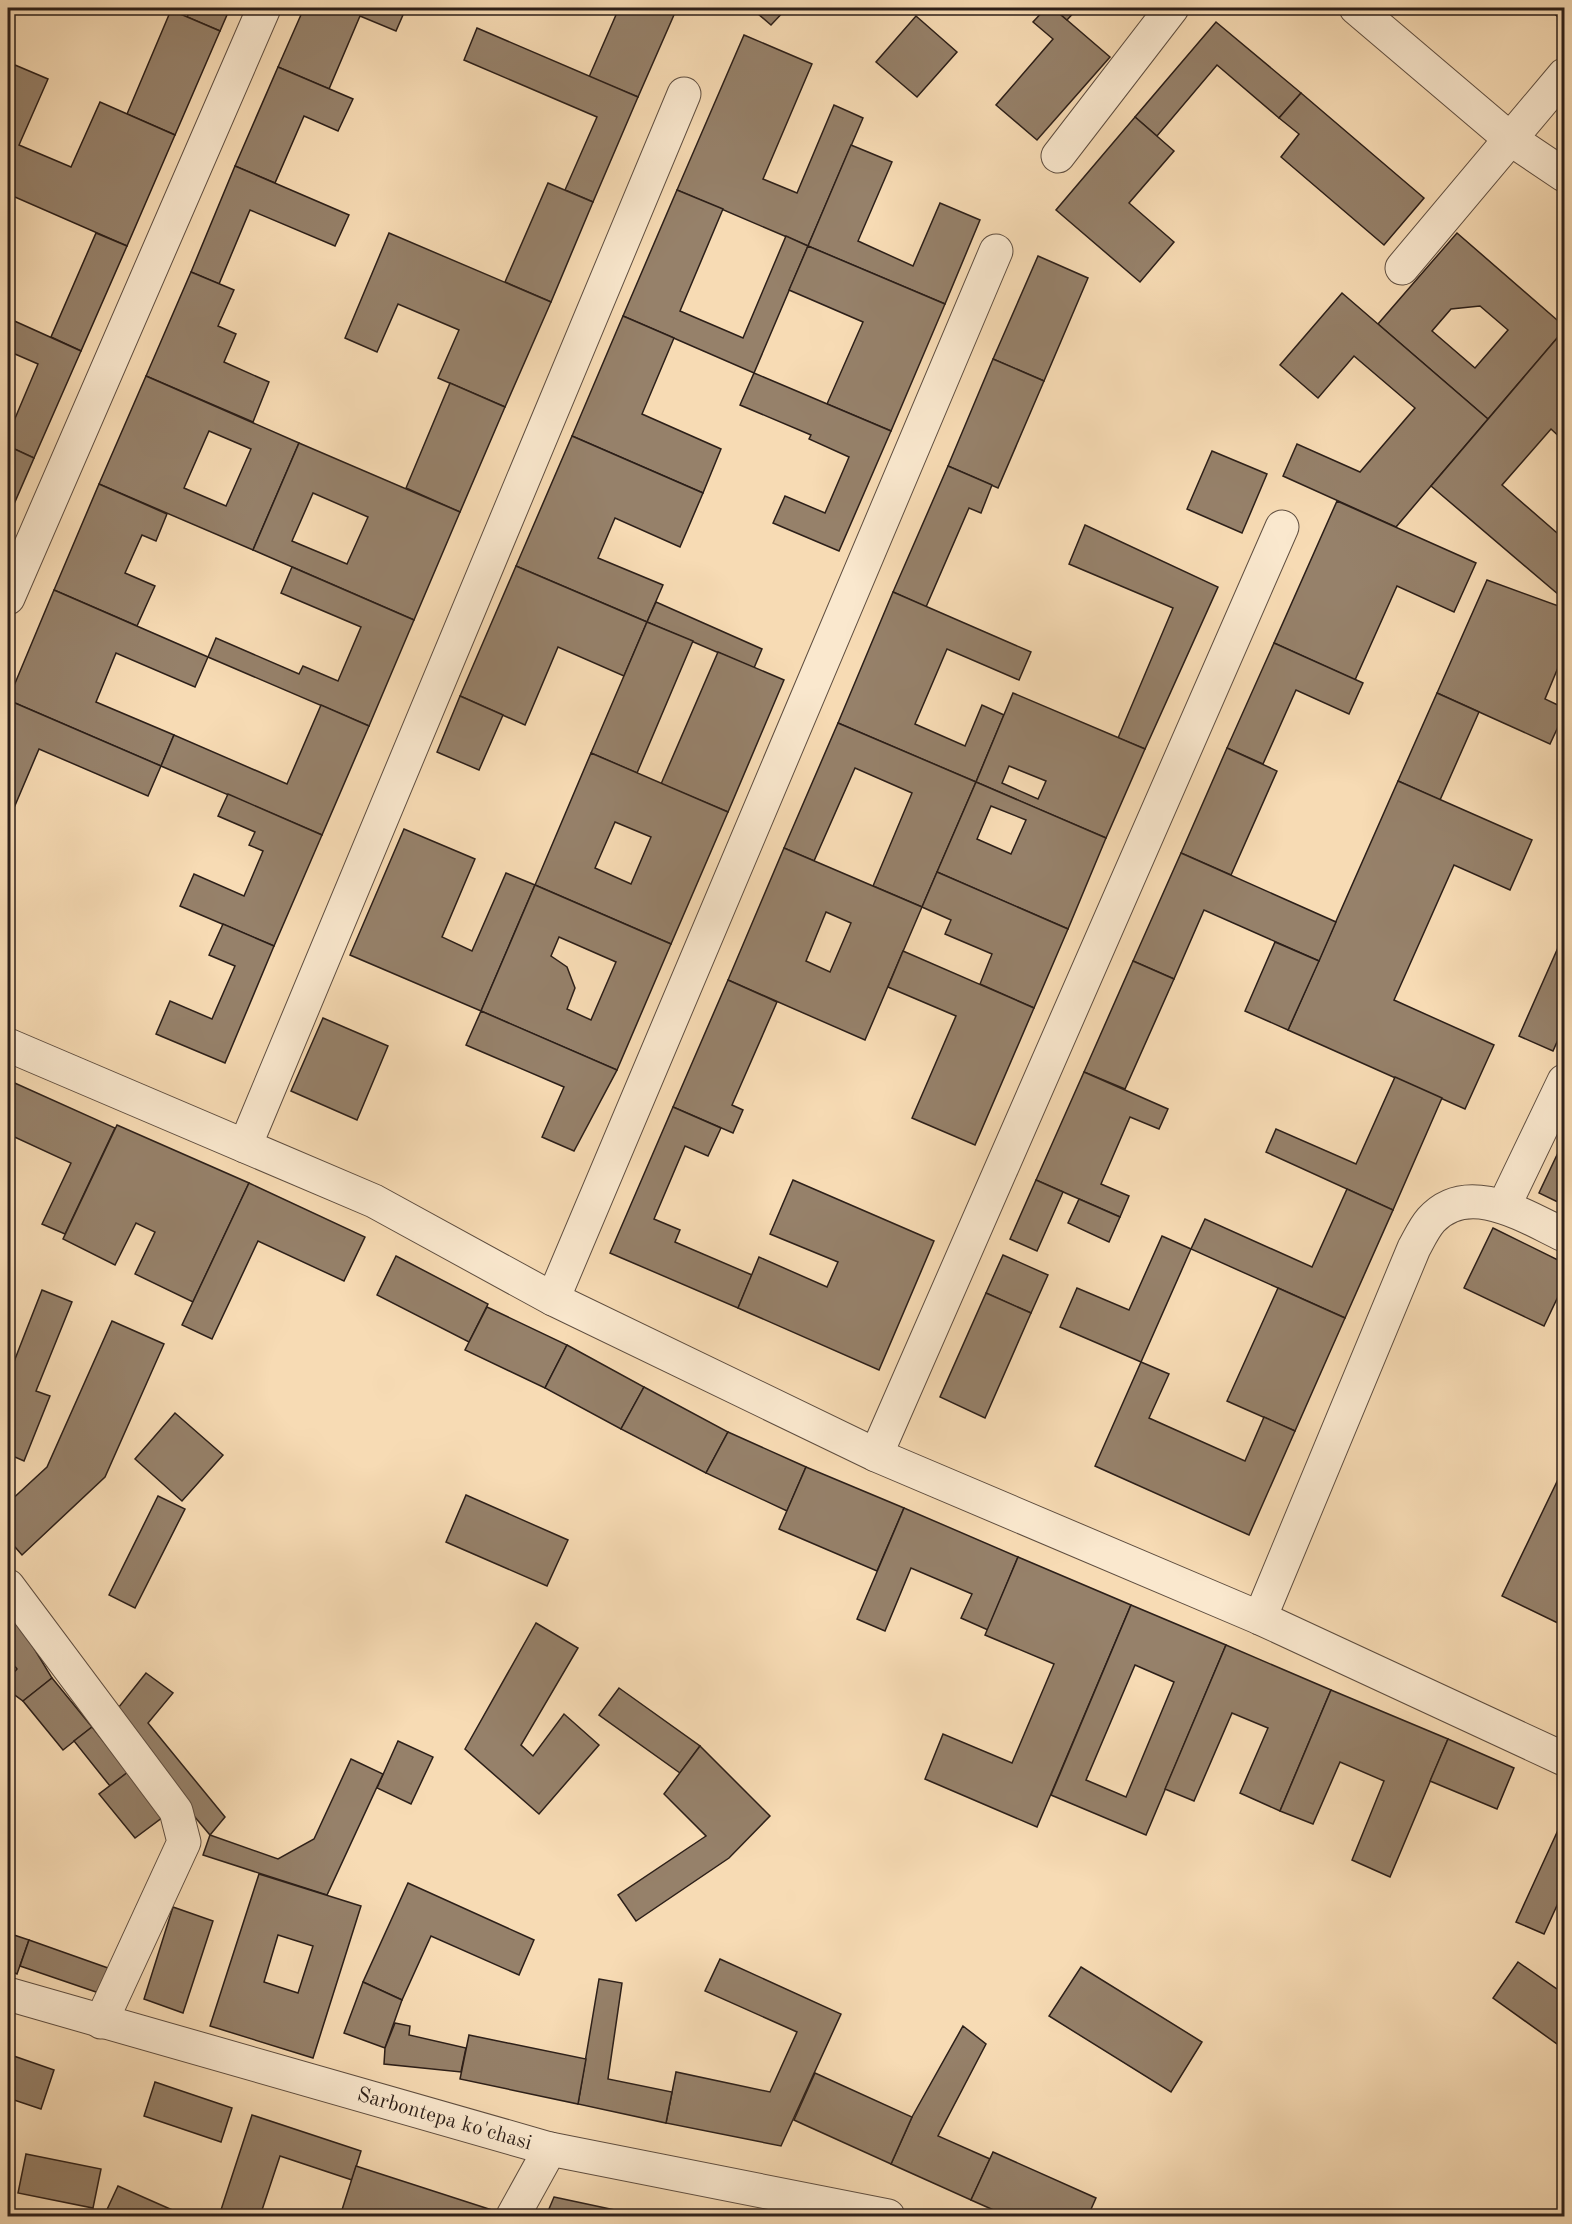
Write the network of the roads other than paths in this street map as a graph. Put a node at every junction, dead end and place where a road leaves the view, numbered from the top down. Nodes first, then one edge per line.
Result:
1 (264, 8) edge
2 (1172, 8) edge
3 (1356, 8) edge
4 (1564, 75) edge
5 (684, 94) dead end
6 (1509, 138) junction
7 (1058, 156) dead end
8 (1564, 175) edge
9 (996, 251) dead end
10 (1402, 268) dead end
11 (1282, 527) dead end
12 (8, 598) edge
13 (8, 1045) edge
14 (1564, 1081) edge
15 (245, 1146) junction
16 (1504, 1206) junction
17 (1564, 1235) edge
18 (553, 1299) junction
19 (876, 1455) junction
20 (8, 1586) edge
21 (1260, 1618) junction
22 (1564, 1759) edge
23 (8, 1994) edge
24 (101, 2022) junction
25 (550, 2149) junction
26 (513, 2217) edge
27 (888, 2217) edge

1 - 12 street
2 - 7 street
3 - 6 street
4 - 6 street
5 - 15 street
6 - 8 street
6 - 10 street
9 - 18 street
11 - 19 street
13 - 15 street
14 - 16 street
15 - 18 street
16 - 17 street
16 - 21 street
18 - 19 street
19 - 21 street
20 - 24 street
21 - 22 street
23 - 24 street, Sarbontepa ko'chasi
24 - 25 street, Sarbontepa ko'chasi
25 - 26 street
25 - 27 street, Sarbontepa ko'chasi

